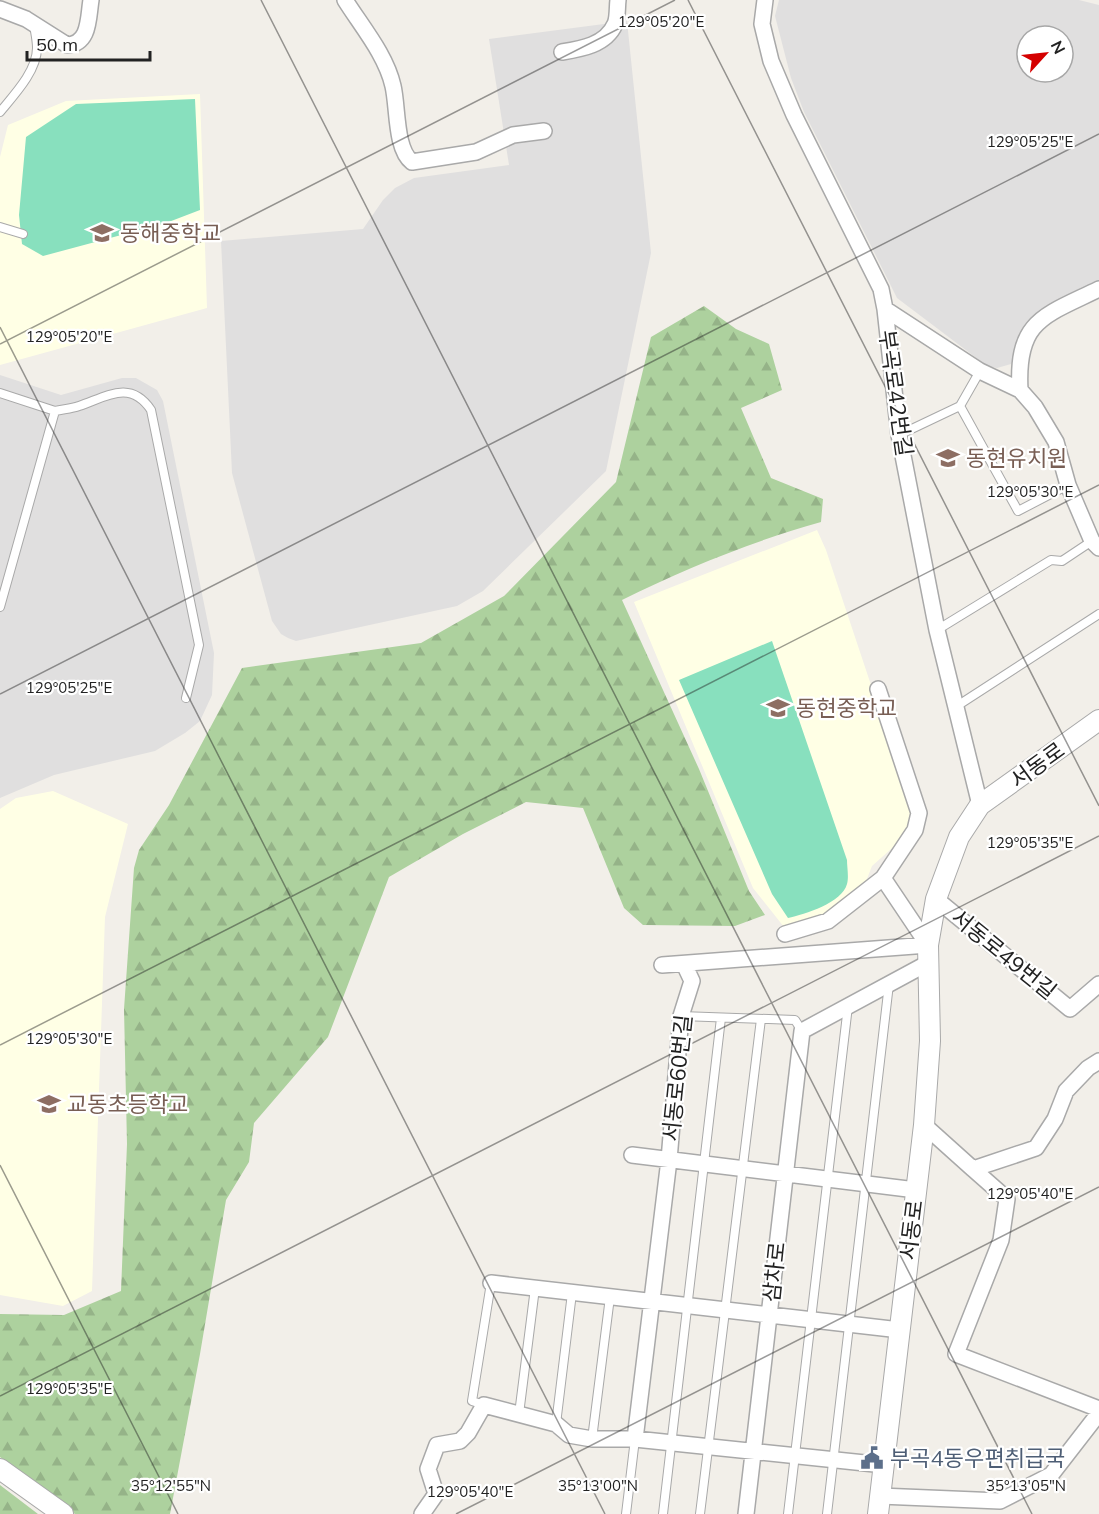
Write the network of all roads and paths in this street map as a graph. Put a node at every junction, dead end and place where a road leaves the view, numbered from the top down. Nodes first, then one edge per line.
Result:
1 (91, 0) edge
2 (345, 0) edge
3 (618, 0) edge
4 (765, 0) edge
5 (0, 9) edge
6 (34, 25) junction
7 (562, 52) dead end
8 (0, 112) edge
9 (544, 132) dead end
10 (0, 227) edge
11 (23, 234) dead end
12 (1099, 289) edge
13 (885, 309) junction
14 (980, 371) junction
15 (1020, 390) junction
16 (0, 393) edge
17 (960, 406) junction
18 (55, 411) junction
19 (900, 435) junction
20 (1068, 485) junction
21 (1095, 545) edge
22 (0, 607) edge
23 (1099, 614) edge
24 (937, 630) junction
25 (878, 689) dead end
26 (186, 698) dead end
27 (957, 706) junction
28 (1099, 720) edge
29 (980, 806) junction
30 (883, 878) junction
31 (936, 899) junction
32 (785, 934) dead end
33 (928, 954) junction
34 (684, 964) junction
35 (662, 965) dead end
36 (890, 983) junction
37 (1099, 984) edge
38 (848, 1004) junction
39 (681, 1016) junction
40 (721, 1018) junction
41 (761, 1019) junction
42 (802, 1031) junction
43 (1099, 1061) edge
44 (924, 1125) junction
45 (632, 1155) dead end
46 (669, 1160) junction
47 (704, 1164) junction
48 (742, 1169) junction
49 (973, 1169) junction
50 (785, 1174) junction
51 (829, 1179) junction
52 (865, 1184) junction
53 (916, 1190) junction
54 (491, 1284) joint
55 (535, 1288) junction
56 (572, 1293) junction
57 (610, 1297) junction
58 (653, 1302) junction
59 (687, 1305) junction
60 (726, 1310) junction
61 (770, 1315) junction
62 (812, 1319) junction
63 (849, 1324) junction
64 (900, 1330) junction
65 (484, 1406) junction
66 (1099, 1411) edge
67 (519, 1414) junction
68 (556, 1424) junction
69 (592, 1439) junction
70 (635, 1439) junction
71 (671, 1443) junction
72 (708, 1446) junction
73 (754, 1451) junction
74 (795, 1456) junction
75 (833, 1460) junction
76 (884, 1465) junction
77 (0, 1469) edge
78 (879, 1505) edge
79 (63, 1514) edge
80 (422, 1514) edge
81 (626, 1514) edge
82 (663, 1514) edge
83 (700, 1514) edge
84 (746, 1514) edge
85 (788, 1514) edge
86 (826, 1514) edge

1 - 6 street
2 - 9 street
3 - 7 street
4 - 13 street, 부곡로42번길
5 - 6 street
6 - 8 lane
10 - 11 lane
12 - 15 street
13 - 14 street
13 - 19 street, 부곡로42번길
14 - 15 street
14 - 17 lane
15 - 20 street
16 - 18 lane
17 - 19 lane
17 - 20 lane
18 - 22 lane
18 - 26 lane
19 - 24 street, 부곡로42번길
20 - 21 street
21 - 24 lane
23 - 27 lane
24 - 27 street, 부곡로42번길
25 - 30 street
27 - 29 street, 부곡로42번길
28 - 29 street, 서동로
29 - 31 street, 서동로
30 - 32 street
30 - 33 street
31 - 33 street, 서동로
31 - 37 street, 서동로49번길
33 - 34 street
33 - 36 street
33 - 44 street, 서동로
34 - 35 street
34 - 39 street, 서동로60번길
36 - 38 street
36 - 52 lane
38 - 42 street
38 - 51 lane
39 - 40 lane
39 - 46 street, 서동로60번길
40 - 41 lane
40 - 47 lane, 서동로60번길
41 - 42 lane
41 - 48 lane
42 - 50 street, 삼차로
43 - 49 street
44 - 49 street
44 - 53 street, 서동로
45 - 46 street, 서동로60번길
46 - 47 street, 서동로60번길
46 - 58 street, 서동로60번길
47 - 48 street, 서동로60번길
47 - 59 lane, 서동로60번길
48 - 50 street, 서동로60번길
48 - 60 lane
49 - 66 street
50 - 51 street, 서동로60번길
50 - 61 street, 삼차로
51 - 52 street, 서동로60번길
51 - 62 lane
52 - 53 street, 서동로60번길
52 - 63 lane
53 - 64 street, 서동로
54 - 55 street
54 - 65 lane
55 - 56 street
55 - 67 lane
56 - 57 street
56 - 68 lane
57 - 58 street
57 - 69 lane
58 - 59 street
58 - 70 street, 서동로60번길
59 - 60 street
59 - 71 lane, 서동로60번길
60 - 61 street
60 - 72 lane
61 - 62 street
61 - 73 street, 삼차로
62 - 63 street
62 - 74 lane
63 - 64 street
63 - 75 lane
64 - 76 street, 서동로
65 - 67 street
65 - 80 street
66 - 78 street
67 - 68 street
68 - 69 street
69 - 70 street
70 - 71 street
70 - 81 lane
71 - 72 street
71 - 82 lane, 서동로60번길
72 - 73 street
72 - 83 lane
73 - 74 street
73 - 84 street, 삼차로
74 - 75 street
74 - 85 lane
75 - 76 street
75 - 86 lane
76 - 78 street, 서동로
77 - 79 street

